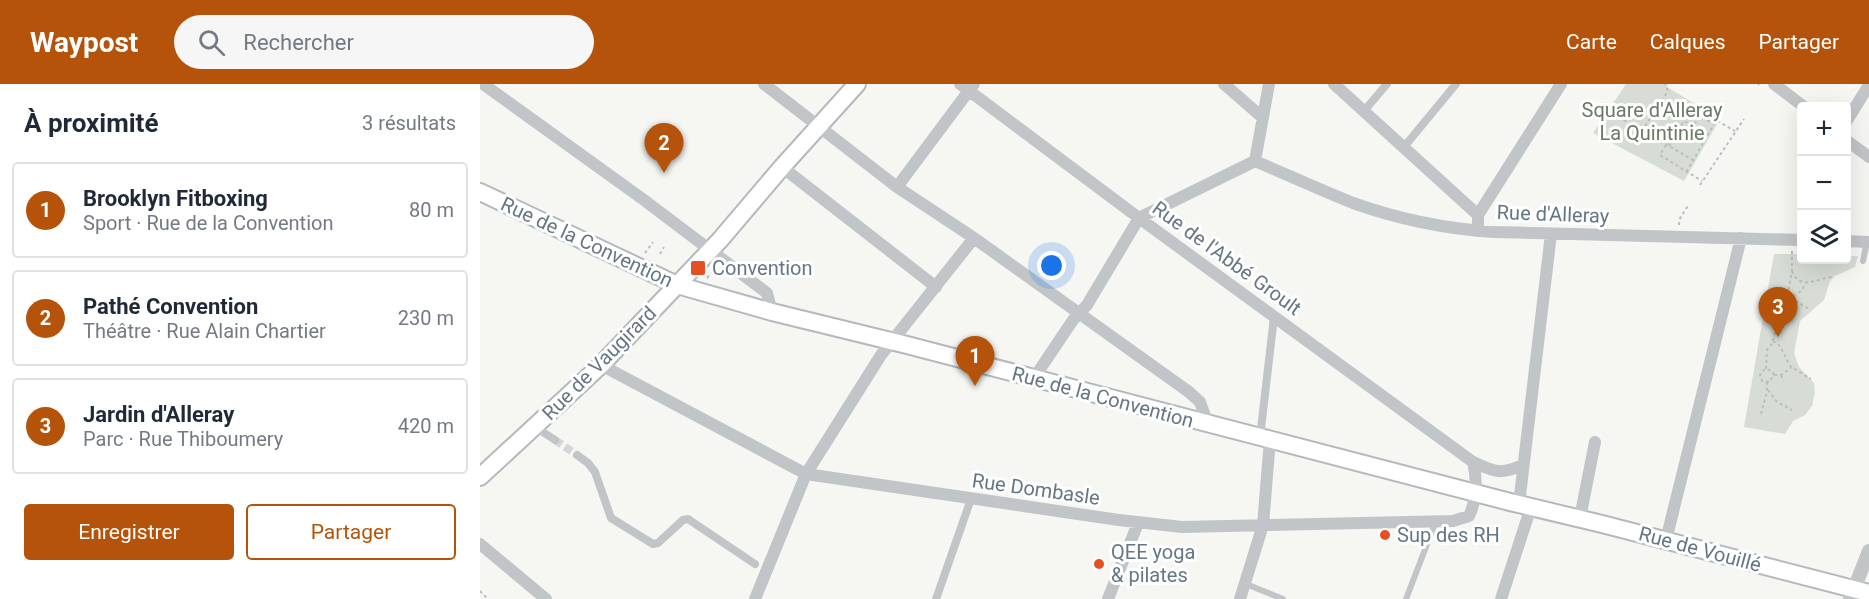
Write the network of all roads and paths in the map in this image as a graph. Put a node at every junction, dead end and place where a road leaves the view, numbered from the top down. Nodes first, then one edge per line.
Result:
1 (483, 84) edge
2 (764, 84) edge
3 (857, 84) edge
4 (1224, 84) edge
5 (1269, 84) edge
6 (1334, 84) edge
7 (1387, 84) edge
8 (1456, 84) edge
9 (1561, 84) edge
10 (1665, 84) edge
11 (1774, 84) edge
12 (1869, 85) edge
13 (968, 86) edge
14 (1798, 102) edge
15 (1364, 111) junction
16 (1608, 111) dead end
17 (1851, 114) edge
18 (1263, 118) junction
19 (1744, 119) dead end
20 (1714, 124) junction
21 (819, 126) junction
22 (1642, 131) junction
23 (1735, 131) junction
24 (1851, 144) edge
25 (1667, 145) junction
26 (1404, 147) junction
27 (1869, 157) edge
28 (1693, 160) junction
29 (1255, 161) junction
30 (782, 167) junction
31 (1686, 171) junction
32 (1702, 181) junction
33 (1700, 185) dead end
34 (897, 187) junction
35 (480, 192) edge
36 (1689, 204) dead end
37 (1478, 215) junction
38 (1139, 218) junction
39 (1479, 231) junction
40 (1551, 234) junction
41 (1679, 237) junction
42 (974, 238) junction
43 (1741, 238) junction
44 (1796, 240) edge
45 (1851, 241) edge
46 (653, 242) dead end
47 (1868, 242) edge
48 (664, 247) dead end
49 (710, 251) junction
50 (645, 253) dead end
51 (660, 254) dead end
52 (1863, 261) dead end
53 (713, 271) dead end
54 (1792, 271) junction
55 (707, 278) dead end
56 (1834, 278) dead end
57 (1806, 283) junction
58 (677, 285) junction
59 (936, 287) junction
60 (1793, 295) junction
61 (1787, 299) junction
62 (1811, 310) dead end
63 (772, 312) junction
64 (1079, 313) junction
65 (1274, 317) junction
66 (1773, 341) junction
67 (892, 342) junction
68 (601, 365) junction
69 (1791, 368) junction
70 (1766, 369) junction
71 (1774, 375) junction
72 (1781, 375) junction
73 (1034, 378) junction
74 (1811, 379) dead end
75 (1784, 381) dead end
76 (1767, 382) junction
77 (1768, 390) junction
78 (1792, 410) dead end
79 (1761, 414) dead end
80 (1209, 424) junction
81 (534, 427) junction
82 (1265, 438) junction
83 (555, 440) tunnel mouth
84 (1595, 442) dead end
85 (577, 455) tunnel mouth
86 (1473, 462) junction
87 (1523, 465) junction
88 (806, 474) junction
89 (480, 477) edge
90 (1475, 493) junction
91 (970, 499) junction
92 (1525, 506) junction
93 (1580, 518) junction
94 (1436, 521) junction
95 (1138, 523) junction
96 (1263, 525) junction
97 (1666, 540) junction
98 (480, 544) edge
99 (1869, 551) edge
100 (755, 564) dead end
101 (1246, 584) junction
102 (480, 591) edge
103 (1857, 594) edge
104 (488, 599) edge
105 (546, 599) edge
106 (755, 599) edge
107 (936, 599) edge
108 (1108, 599) edge
109 (1240, 599) edge
110 (1283, 599) edge
111 (1406, 599) edge
112 (1502, 599) edge

1 - 49 street
2 - 21 street
3 - 21 main road, Rue de Vaugirard
4 - 18 street
5 - 18 street
6 - 15 street, Rue d'Alleray
7 - 15 street
8 - 26 street
9 - 37 street
10 - 22 path
11 - 14 street
12 - 17 street
13 - 34 street
13 - 38 street, Rue de l'Abbé Groult
15 - 26 street, Rue d'Alleray
16 - 22 path
18 - 29 street
19 - 23 path
20 - 23 path
20 - 25 path
20 - 28 path
21 - 30 main road, Rue de Vaugirard
21 - 34 street
22 - 25 path
23 - 32 path
24 - 27 street
25 - 28 path
25 - 31 path
26 - 37 street, Rue d'Alleray
28 - 31 path
29 - 38 street
29 - 39 street
30 - 49 main road, Rue de Vaugirard
30 - 59 street
31 - 32 path
32 - 33 path
34 - 42 street
35 - 58 main road, Rue de la Convention
36 - 41 path
37 - 39 street, Rue d'Alleray
38 - 64 street
38 - 65 street, Rue de l'Abbé Groult
39 - 40 street, Rue d'Alleray
40 - 41 street, Rue d'Alleray
40 - 87 street
41 - 43 street, Rue d'Alleray
42 - 59 street
42 - 64 street
43 - 44 street, Rue d'Alleray
43 - 97 street
44 - 54 path
45 - 47 street
46 - 50 path
47 - 52 lane
48 - 51 path
49 - 58 main road, Rue de Vaugirard
49 - 63 street
53 - 55 path
54 - 57 path
54 - 61 path
56 - 57 path
57 - 60 path
58 - 63 main road, Rue de la Convention
58 - 68 main road, Rue de Vaugirard
59 - 67 street
60 - 61 path
60 - 62 path
61 - 66 path
63 - 67 main road, Rue de la Convention
64 - 73 street
64 - 80 street
65 - 82 street
65 - 86 street, Rue de l'Abbé Groult
66 - 69 path
66 - 70 path
67 - 73 main road, Rue de la Convention
67 - 88 street
68 - 81 main road, Rue de Vaugirard
68 - 88 street, Rue Dombasle
69 - 72 path
69 - 74 path
70 - 71 path
70 - 76 path
71 - 72 path
71 - 76 path
72 - 75 path
73 - 80 main road, Rue de la Convention
76 - 77 path
77 - 78 path
77 - 79 path
80 - 82 main road, Rue de la Convention
81 - 83 street
81 - 89 main road, Rue de Vaugirard
82 - 90 main road, Rue de la Convention
82 - 96 street
84 - 93 street
85 - 100 street
86 - 87 street, Rue de l'Abbé Groult
86 - 90 street
87 - 92 street
88 - 91 street, Rue Dombasle
88 - 106 street
90 - 92 main road, Rue de la Convention
90 - 94 street, Rue Dombasle
91 - 95 street, Rue Dombasle
91 - 107 street
92 - 93 main road, Rue de Vouillé
92 - 112 street
93 - 97 main road, Rue de Vouillé
94 - 96 street, Rue Dombasle
94 - 111 lane
95 - 96 street, Rue Dombasle
95 - 108 street
96 - 101 street
97 - 103 main road, Rue de Vouillé
98 - 105 street
99 - 103 street
101 - 109 street
101 - 110 lane
102 - 104 path

